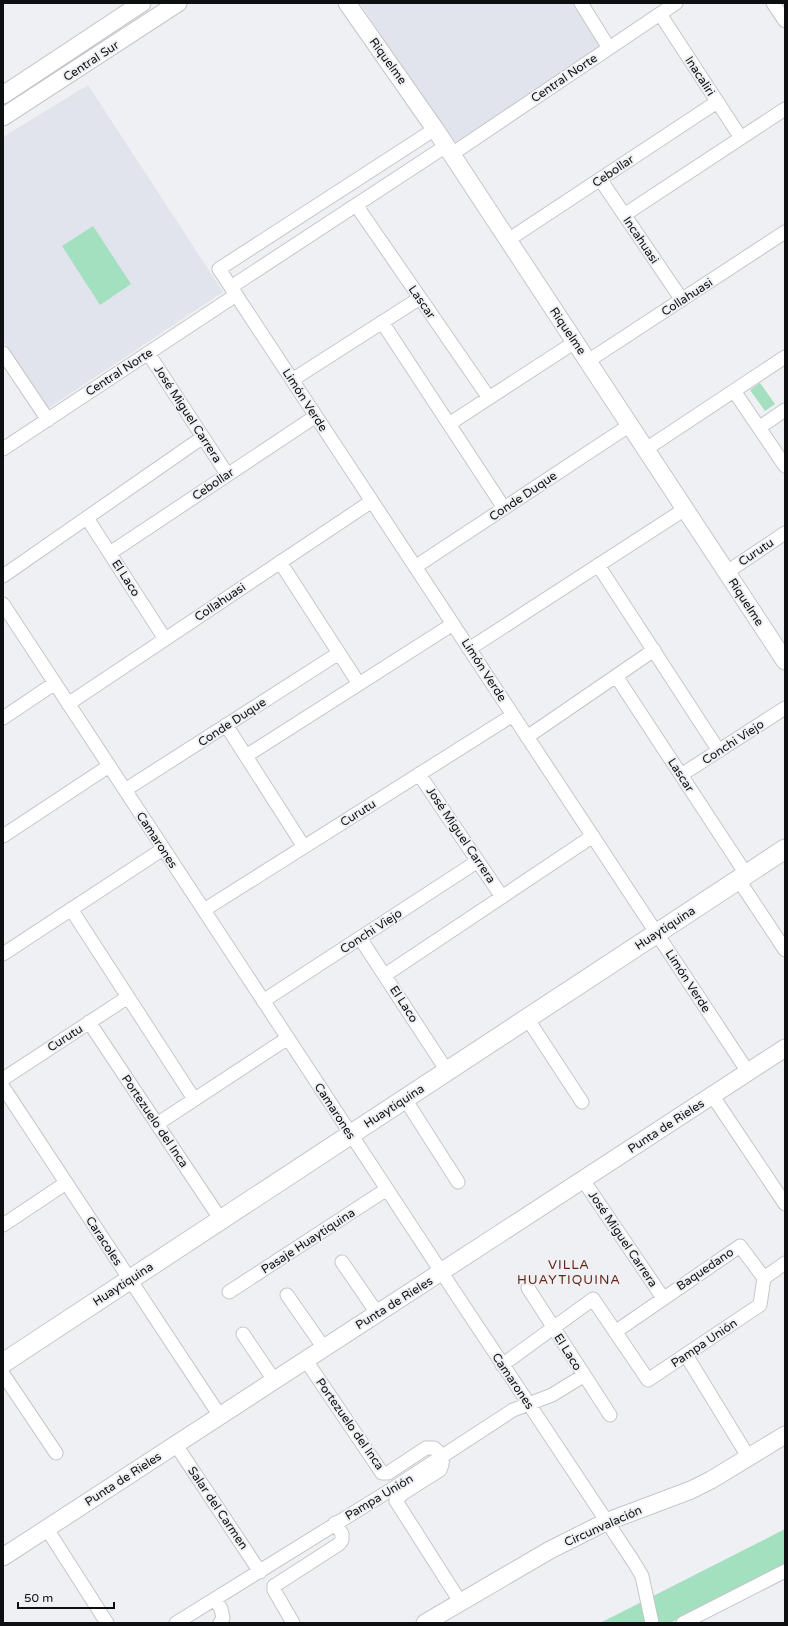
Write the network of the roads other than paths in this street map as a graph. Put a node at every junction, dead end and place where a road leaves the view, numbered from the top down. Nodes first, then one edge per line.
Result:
1 (142, 3) edge
2 (178, 3) edge
3 (347, 3) edge
4 (581, 3) edge
5 (676, 3) edge
6 (773, 3) edge
7 (660, 14) junction
8 (785, 21) edge
9 (609, 48) junction
10 (3, 94) edge
11 (717, 102) junction
12 (785, 109) edge
13 (3, 118) edge
14 (435, 129) junction
15 (741, 138) junction
16 (449, 150) junction
17 (600, 179) junction
18 (356, 205) junction
19 (624, 215) junction
20 (785, 232) edge
21 (508, 240) junction
22 (233, 291) junction
23 (420, 298) junction
24 (682, 300) junction
25 (382, 322) junction
26 (575, 342) junction
27 (148, 353) junction
28 (785, 357) edge
29 (5, 359) edge
30 (588, 361) junction
31 (292, 380) junction
32 (734, 391) junction
33 (489, 398) junction
34 (785, 410) edge
35 (316, 416) junction
36 (48, 420) junction
37 (449, 424) junction
38 (630, 424) junction
39 (760, 427) junction
40 (203, 437) junction
41 (3, 449) edge
42 (646, 449) junction
43 (785, 466) edge
44 (227, 474) junction
45 (372, 501) junction
46 (504, 508) junction
47 (685, 509) junction
48 (87, 518) junction
49 (785, 533) edge
50 (110, 553) junction
51 (280, 562) junction
52 (598, 565) junction
53 (415, 567) junction
54 (727, 572) junction
55 (3, 576) edge
56 (3, 604) edge
57 (453, 624) junction
58 (165, 639) junction
59 (470, 649) junction
60 (654, 650) junction
61 (339, 653) junction
62 (784, 657) edge
63 (616, 676) junction
64 (55, 683) junction
65 (359, 684) junction
66 (68, 704) junction
67 (785, 708) edge
68 (513, 715) junction
69 (3, 718) edge
70 (226, 725) junction
71 (527, 737) junction
72 (719, 751) junction
73 (246, 756) junction
74 (109, 766) junction
75 (420, 774) junction
76 (681, 775) junction
77 (125, 790) junction
78 (3, 836) edge
79 (593, 836) junction
80 (304, 847) junction
81 (163, 849) junction
82 (785, 849) edge
83 (478, 861) junction
84 (742, 877) junction
85 (502, 897) junction
86 (71, 909) junction
87 (204, 910) junction
88 (657, 933) junction
89 (360, 938) junction
90 (785, 950) edge
91 (3, 954) edge
92 (385, 975) junction
93 (128, 997) junction
94 (263, 1001) junction
95 (527, 1018) junction
96 (89, 1022) junction
97 (288, 1038) junction
98 (785, 1048) edge
99 (447, 1071) junction
100 (748, 1072) junction
101 (3, 1079) edge
102 (3, 1086) edge
103 (712, 1095) junction
104 (194, 1099) junction
105 (405, 1099) junction
106 (582, 1102) dead end
107 (157, 1124) junction
108 (351, 1134) junction
109 (582, 1180) junction
110 (458, 1182) dead end
111 (66, 1183) junction
112 (387, 1189) junction
113 (785, 1204) edge
114 (220, 1220) junction
115 (3, 1224) edge
116 (342, 1262) dead end
117 (785, 1263) edge
118 (442, 1272) junction
119 (764, 1278) junction
120 (129, 1280) junction
121 (528, 1288) dead end
122 (229, 1292) dead end
123 (287, 1295) dead end
124 (663, 1298) junction
125 (377, 1313) junction
126 (553, 1328) junction
127 (615, 1332) junction
128 (243, 1334) dead end
129 (324, 1348) junction
130 (686, 1355) junction
131 (305, 1359) junction
132 (3, 1363) edge
133 (502, 1364) junction
134 (3, 1374) edge
135 (583, 1376) junction
136 (274, 1380) junction
137 (529, 1404) junction
138 (610, 1415) dead end
139 (220, 1416) junction
140 (785, 1435) edge
141 (176, 1445) junction
142 (56, 1453) dead end
143 (442, 1457) junction
144 (749, 1458) junction
145 (606, 1522) junction
146 (335, 1523) junction
147 (47, 1529) junction
148 (5, 1551) edge
149 (785, 1571) edge
150 (260, 1572) junction
151 (215, 1599) junction
152 (461, 1603) junction
153 (107, 1623) edge
154 (176, 1623) edge
155 (220, 1623) edge
156 (293, 1623) edge
157 (425, 1623) edge
158 (652, 1623) edge
159 (683, 1623) edge

1 - 10 street, Central Sur
2 - 13 street, Central Sur
3 - 14 street, Riquelme
4 - 9 street
5 - 7 street, Central Norte
6 - 8 street
7 - 9 street, Central Norte
7 - 11 street, Inacaliri
9 - 16 street, Central Norte
11 - 15 street, Inacaliri
11 - 17 street, Cebollar
12 - 15 street
14 - 16 street, Riquelme
14 - 22 street, Limón Verde
15 - 19 street
16 - 18 street, Central Norte
16 - 21 street, Riquelme
17 - 19 street, Incahuasi
17 - 21 street, Cebollar
18 - 22 street, Central Norte
18 - 23 street, Lascar
19 - 24 street, Incahuasi
20 - 24 street, Collahuasi
21 - 26 street, Riquelme
22 - 27 street, Central Norte
22 - 31 street, Limón Verde
23 - 25 street
23 - 33 street, Lascar
24 - 30 street, Collahuasi
25 - 31 street
25 - 37 street
26 - 30 street, Riquelme
26 - 33 street
27 - 36 street, Central Norte
27 - 40 street, José Miguel Carrera
28 - 32 street
29 - 36 street
30 - 38 street, Riquelme
31 - 35 street, Limón Verde
32 - 39 street
32 - 42 street
33 - 37 street
34 - 39 street
35 - 44 street, Cebollar
35 - 45 street, Limón Verde
36 - 41 street, Central Norte
37 - 46 street
38 - 42 street, Riquelme
38 - 46 street, Conde Duque
39 - 43 street
40 - 44 street, José Miguel Carrera
40 - 48 street
42 - 47 street, Riquelme
44 - 50 street, Cebollar
45 - 51 street, Collahuasi
45 - 53 street, Limón Verde
46 - 53 street, Conde Duque
47 - 52 street
47 - 54 street, Riquelme
48 - 50 street, El Laco
48 - 55 street
49 - 54 street, Curutu
50 - 58 street, El Laco
51 - 58 street, Collahuasi
51 - 61 street
52 - 59 street
52 - 60 street
53 - 57 street, Limón Verde
54 - 62 street, Riquelme
56 - 64 street, Camarones
57 - 59 street, Limón Verde
57 - 65 street
58 - 66 street, Collahuasi
59 - 68 street, Limón Verde
60 - 63 street
60 - 72 street
61 - 65 street
61 - 70 street, Conde Duque
63 - 71 street
63 - 76 street, Lascar
64 - 66 street, Camarones
64 - 69 street
65 - 73 street
66 - 74 street, Camarones
67 - 72 street, Conchi Viejo
68 - 71 street, Limón Verde
68 - 75 street, Curutu
70 - 73 street
70 - 77 street, Conde Duque
71 - 79 street, Limón Verde
72 - 76 street, Conchi Viejo
73 - 80 street
74 - 77 street, Camarones
74 - 78 street
75 - 80 street, Curutu
75 - 83 street, José Miguel Carrera
76 - 84 street, Lascar
77 - 81 street, Camarones
79 - 85 street
79 - 88 street, Limón Verde
80 - 87 street, Curutu
81 - 86 street
81 - 87 street, Camarones
82 - 84 main road, Huaytiquina
83 - 85 street, José Miguel Carrera
83 - 89 street, Conchi Viejo
84 - 88 main road, Huaytiquina
84 - 90 street, Lascar
85 - 92 street
86 - 91 street
86 - 93 street
87 - 94 street, Camarones
88 - 95 main road, Huaytiquina
88 - 100 street, Limón Verde
89 - 92 street, El Laco
89 - 94 street, Conchi Viejo
92 - 99 street, El Laco
93 - 96 street, Curutu
93 - 104 street
94 - 97 street, Camarones
95 - 99 main road, Huaytiquina
95 - 106 street
96 - 101 street, Curutu
96 - 107 street, Portezuelo del Inca
97 - 104 street
97 - 108 street, Camarones
98 - 100 street, Punta de Rieles
99 - 105 main road, Huaytiquina
100 - 103 street, Punta de Rieles
102 - 111 street, Caracoles
103 - 109 street, Punta de Rieles
103 - 113 street
104 - 107 street
105 - 108 main road, Huaytiquina
105 - 110 street
107 - 114 street, Portezuelo del Inca
108 - 112 street, Camarones
108 - 114 main road, Huaytiquina
109 - 118 street, Punta de Rieles
109 - 124 street, José Miguel Carrera
111 - 115 street
111 - 120 street, Caracoles
112 - 118 street, Camarones
112 - 122 street, Pasaje Huaytiquina
114 - 120 main road, Huaytiquina
116 - 125 street
117 - 119 street
118 - 125 street, Punta de Rieles
118 - 133 street, Camarones
119 - 124 street, Baquedano
119 - 130 street, Pampa Unión
120 - 132 main road, Huaytiquina
120 - 139 street, Caracoles
121 - 126 street, El Laco
123 - 129 street
124 - 127 street, Baquedano
125 - 129 street, Punta de Rieles
126 - 127 street
126 - 133 street
126 - 135 street, El Laco
127 - 130 street, Pampa Unión
128 - 136 street
129 - 131 street, Punta de Rieles
130 - 144 street
131 - 136 street, Punta de Rieles
131 - 143 street, Portezuelo del Inca
133 - 137 street, Camarones
134 - 142 street
135 - 137 street, Pampa Unión
135 - 138 street, El Laco
136 - 139 street, Punta de Rieles
137 - 143 street, Pampa Unión
137 - 145 street, Camarones
139 - 141 street, Punta de Rieles
140 - 144 street, Circunvalación
141 - 147 street, Punta de Rieles
141 - 150 street, Salar del Carmen
143 - 146 street, Pampa Unión
143 - 152 street
144 - 145 street, Circunvalación
145 - 152 street, Circunvalación
145 - 158 street, Camarones
146 - 150 street, Pampa Unión
146 - 156 street
147 - 148 street, Punta de Rieles
147 - 153 street
149 - 159 street
150 - 151 street, Pampa Unión
151 - 154 street, Pampa Unión
151 - 155 street
152 - 157 street, Circunvalación

